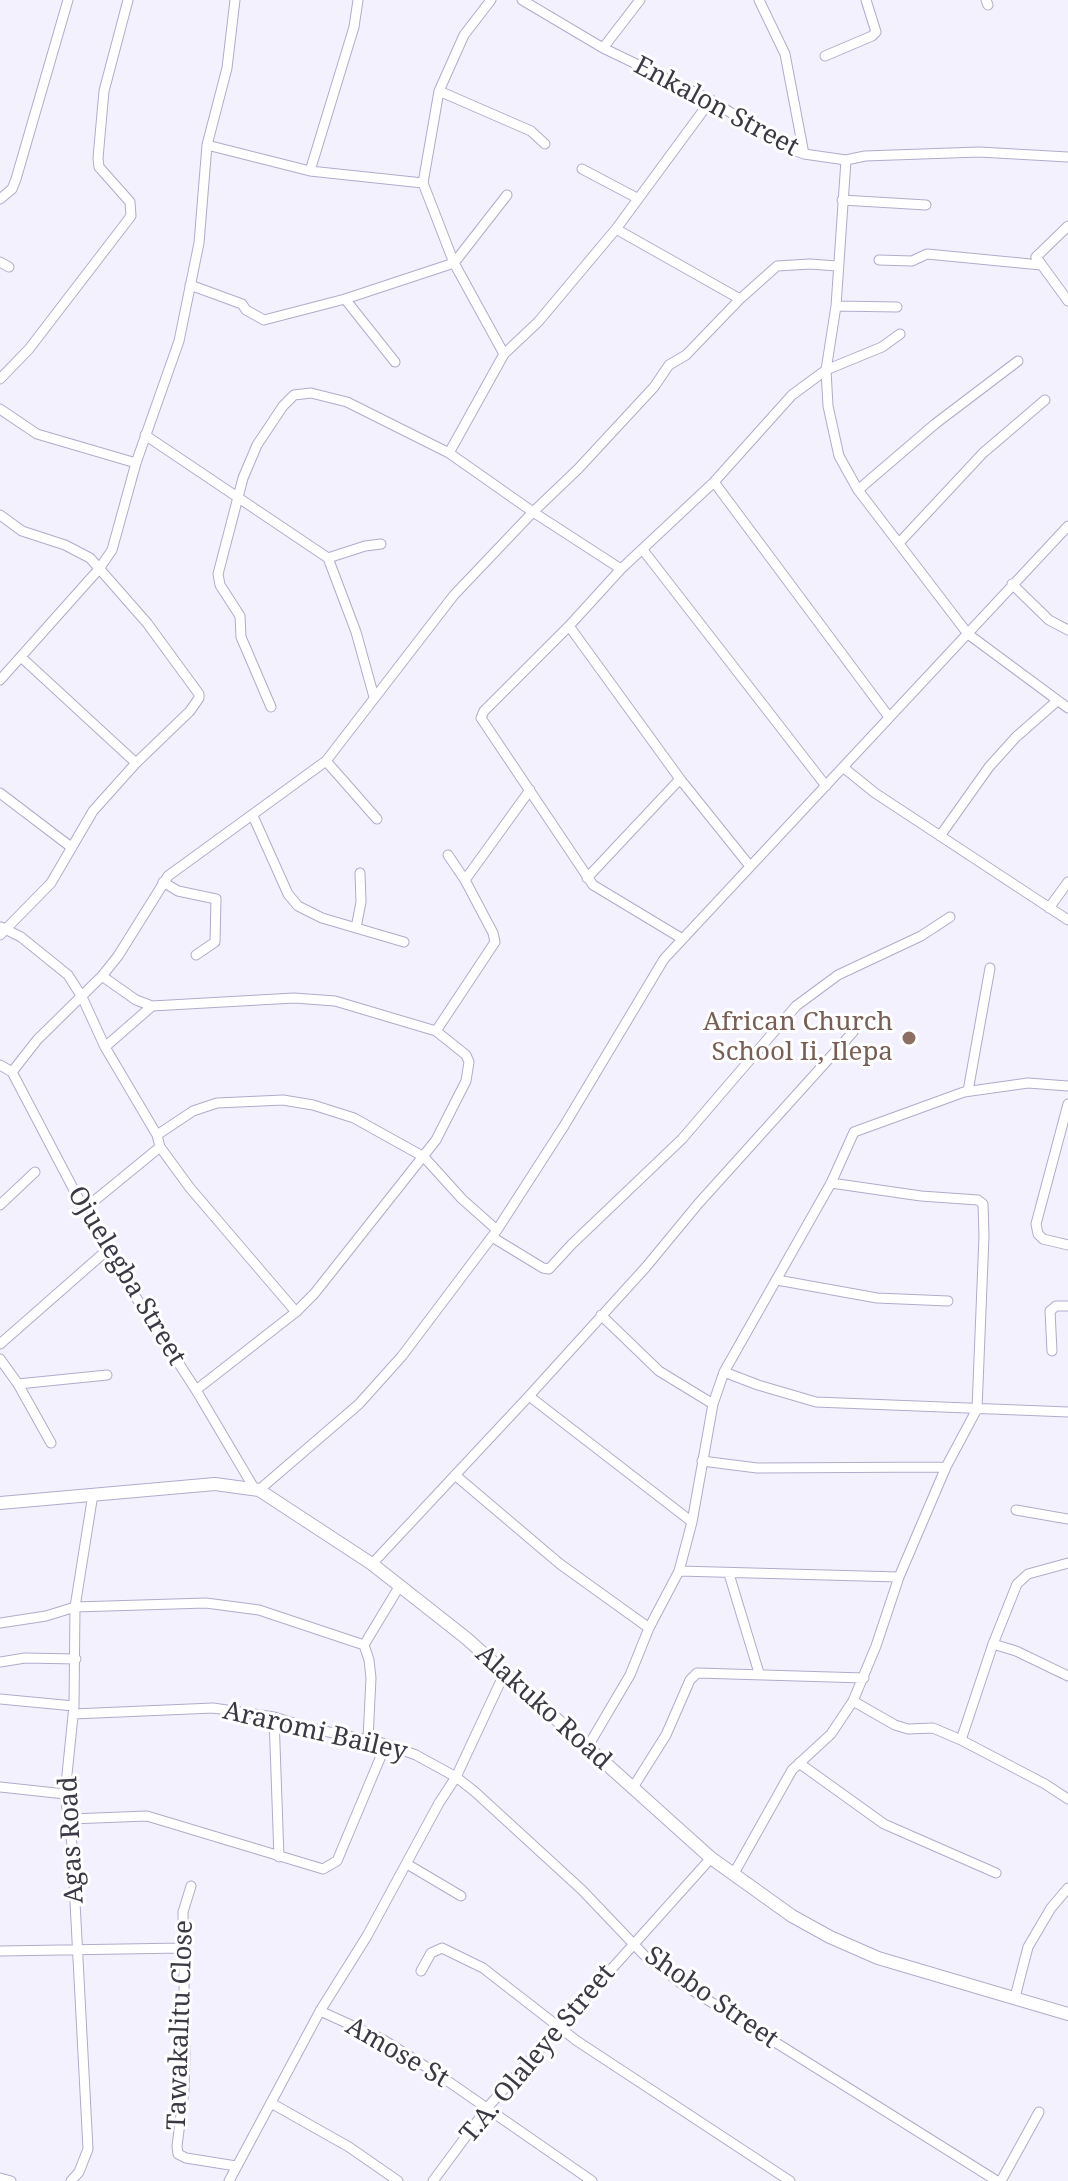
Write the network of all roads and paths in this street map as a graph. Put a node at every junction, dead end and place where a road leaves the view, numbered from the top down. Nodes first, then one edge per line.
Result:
1 (68, 0) edge
2 (128, 0) edge
3 (235, 0) edge
4 (358, 0) edge
5 (491, 0) edge
6 (522, 0) edge
7 (640, 0) edge
8 (759, 0) edge
9 (866, 0) edge
10 (603, 48) junction
11 (825, 56) dead end
12 (439, 91) junction
13 (711, 100) junction
14 (545, 144) dead end
15 (207, 145) junction
16 (804, 154) junction
17 (1068, 157) edge
18 (846, 160) junction
19 (582, 169) dead end
20 (310, 171) junction
21 (423, 183) junction
22 (507, 195) dead end
23 (637, 198) junction
24 (0, 199) edge
25 (842, 200) junction
26 (926, 205) dead end
27 (1068, 226) edge
28 (616, 229) junction
29 (879, 260) dead end
30 (454, 263) junction
31 (1041, 265) junction
32 (837, 266) junction
33 (190, 285) junction
34 (345, 299) junction
35 (740, 299) junction
36 (1068, 301) edge
37 (836, 306) junction
38 (897, 307) dead end
39 (900, 334) dead end
40 (504, 354) junction
41 (1018, 361) dead end
42 (395, 362) dead end
43 (826, 370) junction
44 (0, 379) edge
45 (1045, 400) dead end
46 (0, 409) edge
47 (145, 435) junction
48 (449, 453) junction
49 (136, 463) junction
50 (714, 482) junction
51 (858, 490) junction
52 (238, 497) junction
53 (533, 512) junction
54 (0, 515) edge
55 (1068, 526) edge
56 (899, 543) junction
57 (381, 544) dead end
58 (643, 550) junction
59 (328, 558) junction
60 (99, 569) junction
61 (621, 569) junction
62 (1012, 584) junction
63 (569, 626) junction
64 (1068, 630) edge
65 (968, 634) junction
66 (21, 657) junction
67 (1, 676) edge
68 (374, 697) junction
69 (1057, 701) junction
70 (271, 707) dead end
71 (1068, 708) edge
72 (889, 717) junction
73 (326, 761) junction
74 (136, 763) junction
75 (844, 768) junction
76 (680, 779) junction
77 (826, 786) junction
78 (530, 790) junction
79 (0, 793) edge
80 (253, 816) junction
81 (377, 819) dead end
82 (940, 836) junction
83 (71, 847) junction
84 (448, 855) dead end
85 (749, 865) junction
86 (360, 873) dead end
87 (587, 878) junction
88 (465, 880) junction
89 (163, 882) junction
90 (1068, 882) edge
91 (1049, 908) junction
92 (950, 917) dead end
93 (1068, 920) edge
94 (356, 928) junction
95 (2, 931) edge
96 (681, 938) junction
97 (404, 942) dead end
98 (196, 955) dead end
99 (990, 968) dead end
100 (102, 976) junction
101 (82, 997) junction
102 (152, 1006) junction
103 (436, 1031) junction
104 (853, 1032) dead end
105 (105, 1047) junction
106 (0, 1065) edge
107 (12, 1072) junction
108 (1068, 1086) edge
109 (968, 1091) junction
110 (1068, 1104) edge
111 (157, 1135) junction
112 (160, 1147) junction
113 (424, 1157) junction
114 (35, 1172) dead end
115 (831, 1183) junction
116 (0, 1205) edge
117 (83, 1210) junction
118 (495, 1233) junction
119 (1068, 1245) edge
120 (106, 1251) junction
121 (777, 1280) junction
122 (948, 1301) dead end
123 (1068, 1306) edge
124 (296, 1312) junction
125 (601, 1315) junction
126 (0, 1344) edge
127 (1052, 1351) dead end
128 (0, 1359) edge
129 (724, 1372) junction
130 (107, 1375) dead end
131 (18, 1384) junction
132 (196, 1390) junction
133 (529, 1396) junction
134 (713, 1404) junction
135 (977, 1409) junction
136 (1068, 1412) edge
137 (51, 1443) dead end
138 (702, 1461) junction
139 (946, 1467) junction
140 (455, 1475) junction
141 (257, 1489) junction
142 (93, 1494) junction
143 (0, 1503) edge
144 (1016, 1510) dead end
145 (1068, 1519) edge
146 (692, 1522) junction
147 (1068, 1563) edge
148 (372, 1564) junction
149 (679, 1571) junction
150 (729, 1574) junction
151 (899, 1577) junction
152 (399, 1587) junction
153 (75, 1607) junction
154 (0, 1623) edge
155 (649, 1628) junction
156 (993, 1644) junction
157 (364, 1645) junction
158 (76, 1659) junction
159 (0, 1662) edge
160 (505, 1672) junction
161 (759, 1673) junction
162 (1068, 1676) edge
163 (864, 1678) junction
164 (0, 1699) edge
165 (853, 1701) junction
166 (74, 1710) junction
167 (274, 1717) junction
168 (368, 1739) junction
169 (961, 1740) junction
170 (386, 1744) junction
171 (587, 1748) junction
172 (799, 1763) junction
173 (456, 1777) junction
174 (0, 1787) edge
175 (632, 1789) junction
176 (65, 1794) junction
177 (1068, 1799) edge
178 (70, 1819) junction
179 (279, 1857) junction
180 (711, 1858) junction
181 (407, 1864) junction
182 (996, 1873) dead end
183 (733, 1875) junction
184 (191, 1886) dead end
185 (1068, 1888) edge
186 (461, 1896) dead end
187 (632, 1943) junction
188 (183, 1948) junction
189 (0, 1951) edge
190 (78, 1952) junction
191 (421, 1971) dead end
192 (1015, 1997) junction
193 (320, 2011) junction
194 (1068, 2014) edge
195 (560, 2027) junction
196 (271, 2103) junction
197 (487, 2108) junction
198 (1039, 2112) dead end
199 (236, 2166) junction
200 (0, 2178) edge
201 (11, 2181) edge
202 (71, 2181) edge
203 (229, 2181) edge
204 (398, 2181) edge
205 (433, 2181) edge
206 (592, 2181) edge
207 (790, 2181) edge
208 (999, 2181) edge

1 - 24 street
2 - 44 street
3 - 15 street
4 - 20 street
5 - 12 street
6 - 10 street, Enkalon Street
7 - 10 street
8 - 16 street
9 - 11 street
10 - 13 street, Enkalon Street
12 - 14 street
12 - 21 street
13 - 16 street, Enkalon Street
13 - 23 street
15 - 20 street
15 - 33 street
16 - 18 street, Enkalon Street
17 - 18 street, Enkalon Street
18 - 25 street
19 - 23 street
20 - 21 street
21 - 30 street
22 - 30 street
23 - 28 street
25 - 26 street
25 - 32 street
27 - 31 street
28 - 35 street
28 - 40 street
29 - 31 street
30 - 34 street
30 - 40 street
31 - 36 street
32 - 35 street
32 - 37 street
33 - 34 street
33 - 47 street
34 - 42 street
35 - 53 street
37 - 38 street
37 - 43 street
39 - 43 street
40 - 48 street
41 - 51 street
43 - 50 street
43 - 51 street
45 - 56 street
46 - 49 street
47 - 49 street
47 - 52 street
48 - 52 street
48 - 53 street
49 - 60 street
50 - 58 street
50 - 72 street
51 - 56 street
52 - 59 street
52 - 70 street
53 - 61 street
53 - 68 street
54 - 60 street
55 - 62 street
56 - 65 street
57 - 59 street
58 - 61 street
58 - 77 street
59 - 68 street
60 - 66 street
60 - 74 street
61 - 63 street
62 - 64 street
62 - 65 street
63 - 76 street
63 - 78 street
65 - 69 street
65 - 72 street
66 - 67 street
66 - 74 street
68 - 73 street
69 - 71 street
69 - 82 street
72 - 75 street
73 - 80 street
73 - 81 street
74 - 83 street
75 - 77 street
75 - 82 street
76 - 85 street
76 - 87 street
77 - 85 street
78 - 87 street
78 - 88 street
79 - 83 street
80 - 89 street
80 - 94 street
82 - 91 street
83 - 95 street
84 - 88 street
85 - 96 street
86 - 94 street
87 - 96 street
88 - 103 street
89 - 98 street
89 - 100 street
90 - 91 street
91 - 93 street
92 - 118 street
94 - 97 street
95 - 101 street
96 - 118 street
99 - 109 street
100 - 101 street
100 - 102 street
101 - 105 street
101 - 107 street
102 - 103 street
102 - 105 street
103 - 113 street
104 - 125 street
105 - 111 street
106 - 107 street
107 - 117 street, Ojuelegba Street
108 - 109 street
109 - 115 street
110 - 119 street
111 - 112 street
111 - 113 street
112 - 117 street
112 - 124 street
113 - 118 street
113 - 124 street
114 - 116 street
115 - 121 street
115 - 135 street
117 - 120 street, Ojuelegba Street
118 - 141 street
120 - 126 street
120 - 132 street, Ojuelegba Street
121 - 122 street
121 - 129 street
123 - 127 street
124 - 132 street
125 - 133 street
125 - 134 street
128 - 131 street
129 - 134 street
129 - 135 street
130 - 131 street
131 - 137 street
132 - 141 street, Ojuelegba Street
133 - 140 street
133 - 146 street
134 - 138 street
135 - 136 street
135 - 139 street
138 - 139 street
138 - 146 street
139 - 151 street
140 - 148 street
140 - 155 street
141 - 142 main road, Alakuko Road
141 - 148 main road, Alakuko Road
142 - 143 main road, Alakuko Road
142 - 153 street, Agas Road
144 - 145 street
146 - 149 street
147 - 156 street
148 - 152 main road, Alakuko Road
149 - 150 street
149 - 155 street
150 - 151 street
150 - 161 street
151 - 163 street
152 - 157 street
152 - 160 main road, Alakuko Road
153 - 154 street
153 - 157 street
153 - 158 street, Agas Road
155 - 171 street
156 - 162 street
156 - 169 street
157 - 168 street
158 - 159 street
158 - 166 street, Agas Road
160 - 171 main road, Alakuko Road
160 - 173 street
161 - 163 street
161 - 175 street
163 - 165 street
164 - 166 street, Araromi Bailey
165 - 169 street
165 - 172 street
166 - 167 street, Araromi Bailey
166 - 176 street, Agas Road
167 - 168 street, Araromi Bailey
167 - 179 street
168 - 170 street, Araromi Bailey
169 - 177 street
170 - 173 street, Araromi Bailey
170 - 179 street
171 - 175 main road, Alakuko Road
172 - 182 street
172 - 183 street
173 - 181 street
173 - 187 street, Shobo Street
174 - 176 street
175 - 180 main road, Alakuko Road
176 - 178 street, Agas Road
178 - 179 street
178 - 190 street, Agas Road
180 - 183 main road, Alakuko Road
180 - 187 street, T.A. Olaleye Street
181 - 186 street
181 - 193 street
183 - 192 main road, Alakuko Road
184 - 188 street, Tawakalitu Close
185 - 192 street
187 - 195 street, T.A. Olaleye Street
187 - 208 street, Shobo Street
188 - 190 street
188 - 199 street, Tawakalitu Close
189 - 190 street
190 - 202 street, Agas Road
191 - 195 street
192 - 194 main road, Alakuko Road
193 - 196 street
193 - 197 street, Amose St
195 - 197 street, T.A. Olaleye Street
195 - 207 street
196 - 199 street
196 - 204 street
197 - 205 street, T.A. Olaleye Street
197 - 206 street, Amose St
198 - 208 street
199 - 203 street
200 - 201 street

